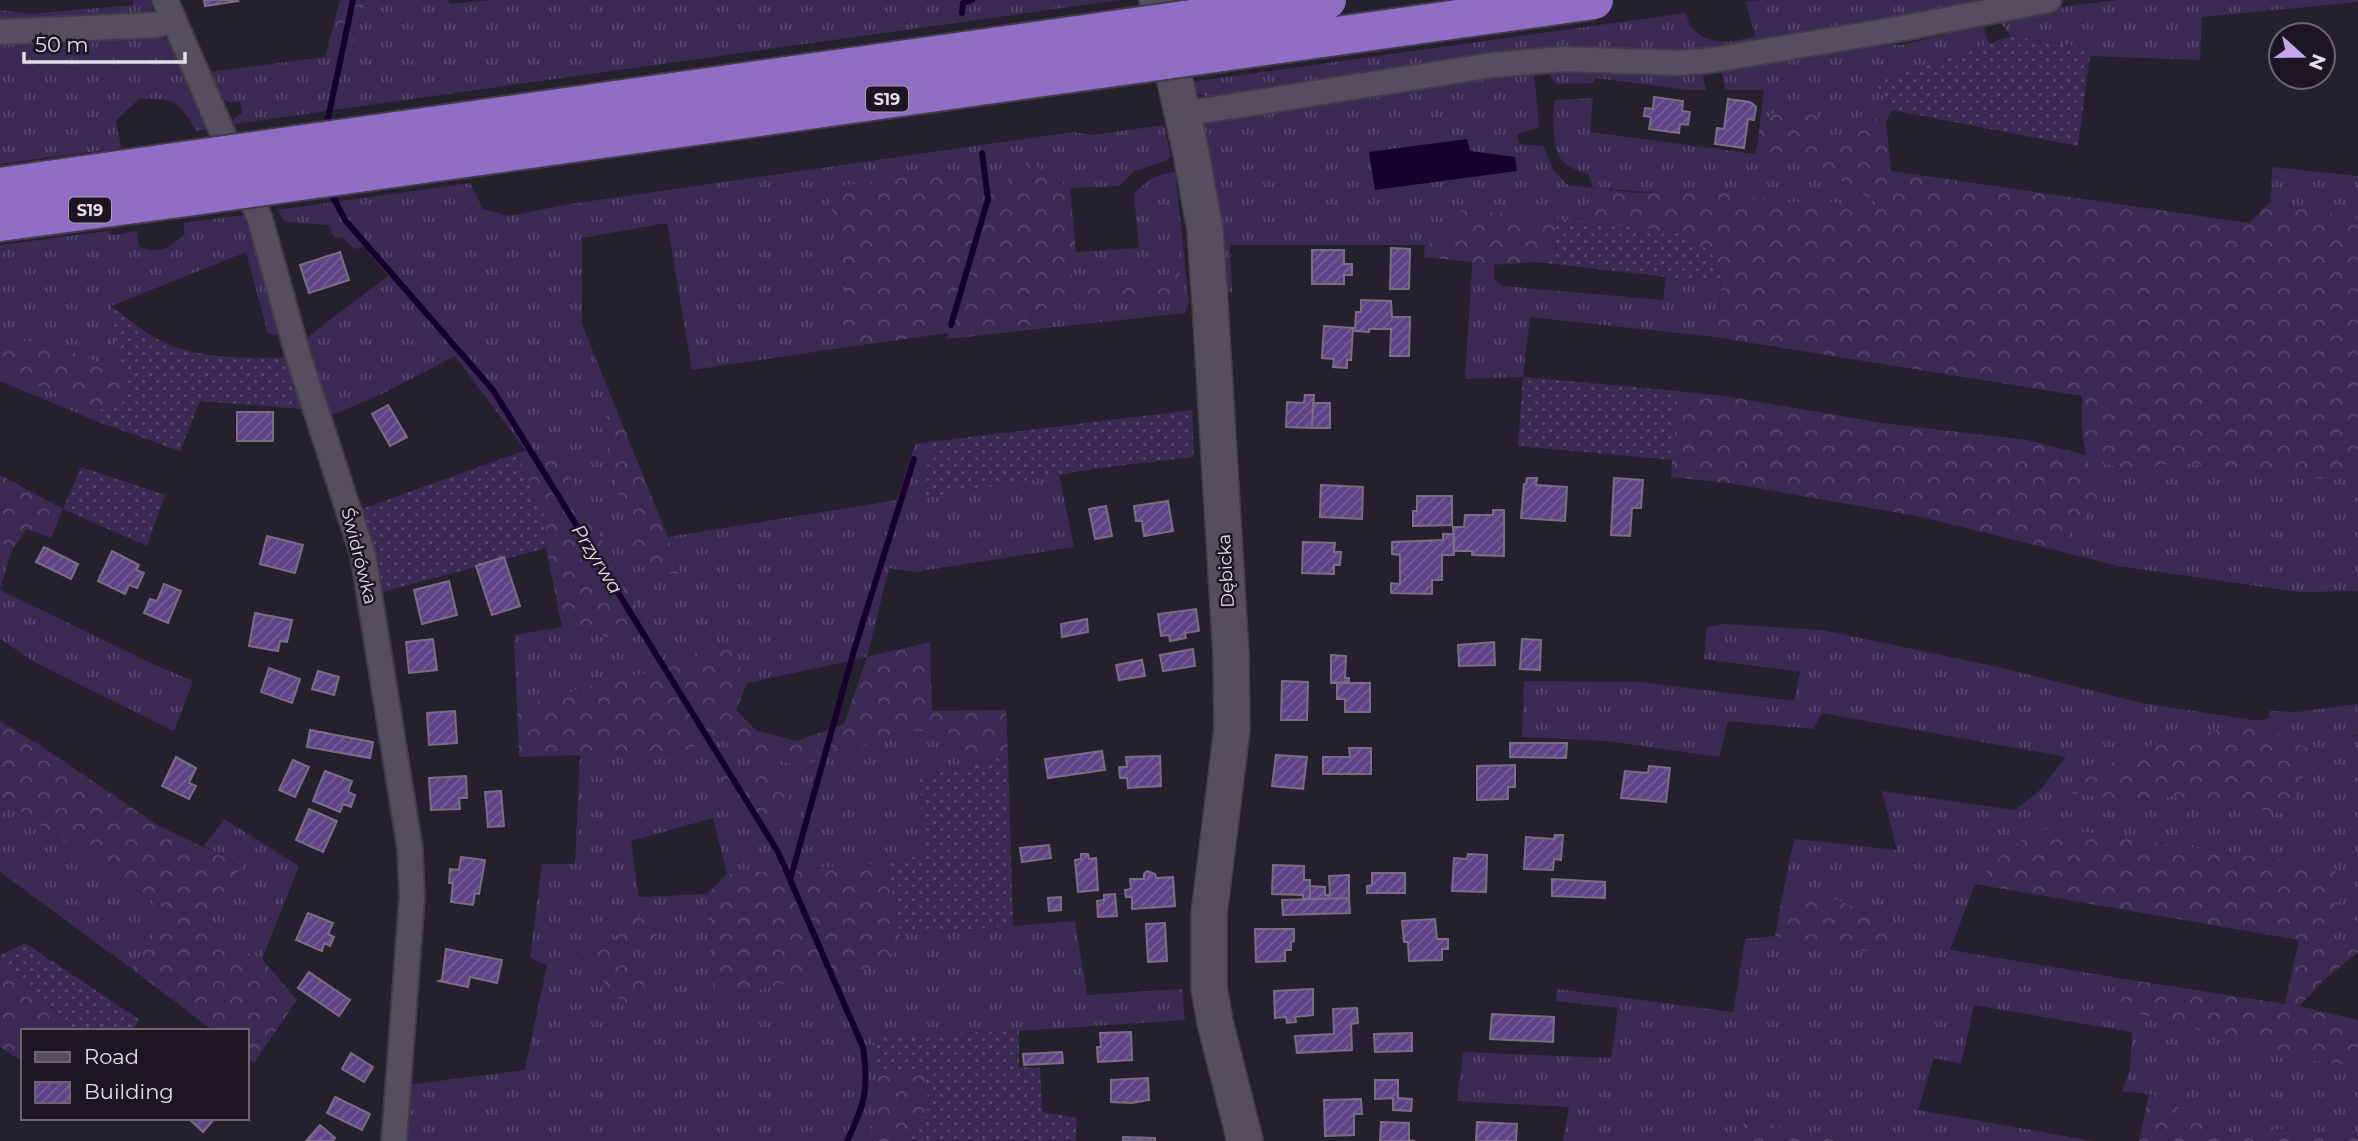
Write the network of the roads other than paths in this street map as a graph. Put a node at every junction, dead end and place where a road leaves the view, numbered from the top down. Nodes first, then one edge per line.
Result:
1 (1157, 0) edge
2 (1327, 0) edge
3 (1594, 0) edge
4 (2049, 0) edge
5 (170, 10) edge
6 (0, 32) edge
7 (1182, 114) junction
8 (177, 180) junction
9 (0, 187) edge
10 (0, 222) edge
11 (394, 1141) edge
12 (1245, 1141) edge

1 - 7 street, Dębicka
2 - 8 highway, S19, bridge
3 - 8 highway, S19, bridge
4 - 7 street
5 - 6 street
5 - 11 street, Świdrówka
7 - 12 street, Dębicka
8 - 9 highway, S19
8 - 10 highway, S19

